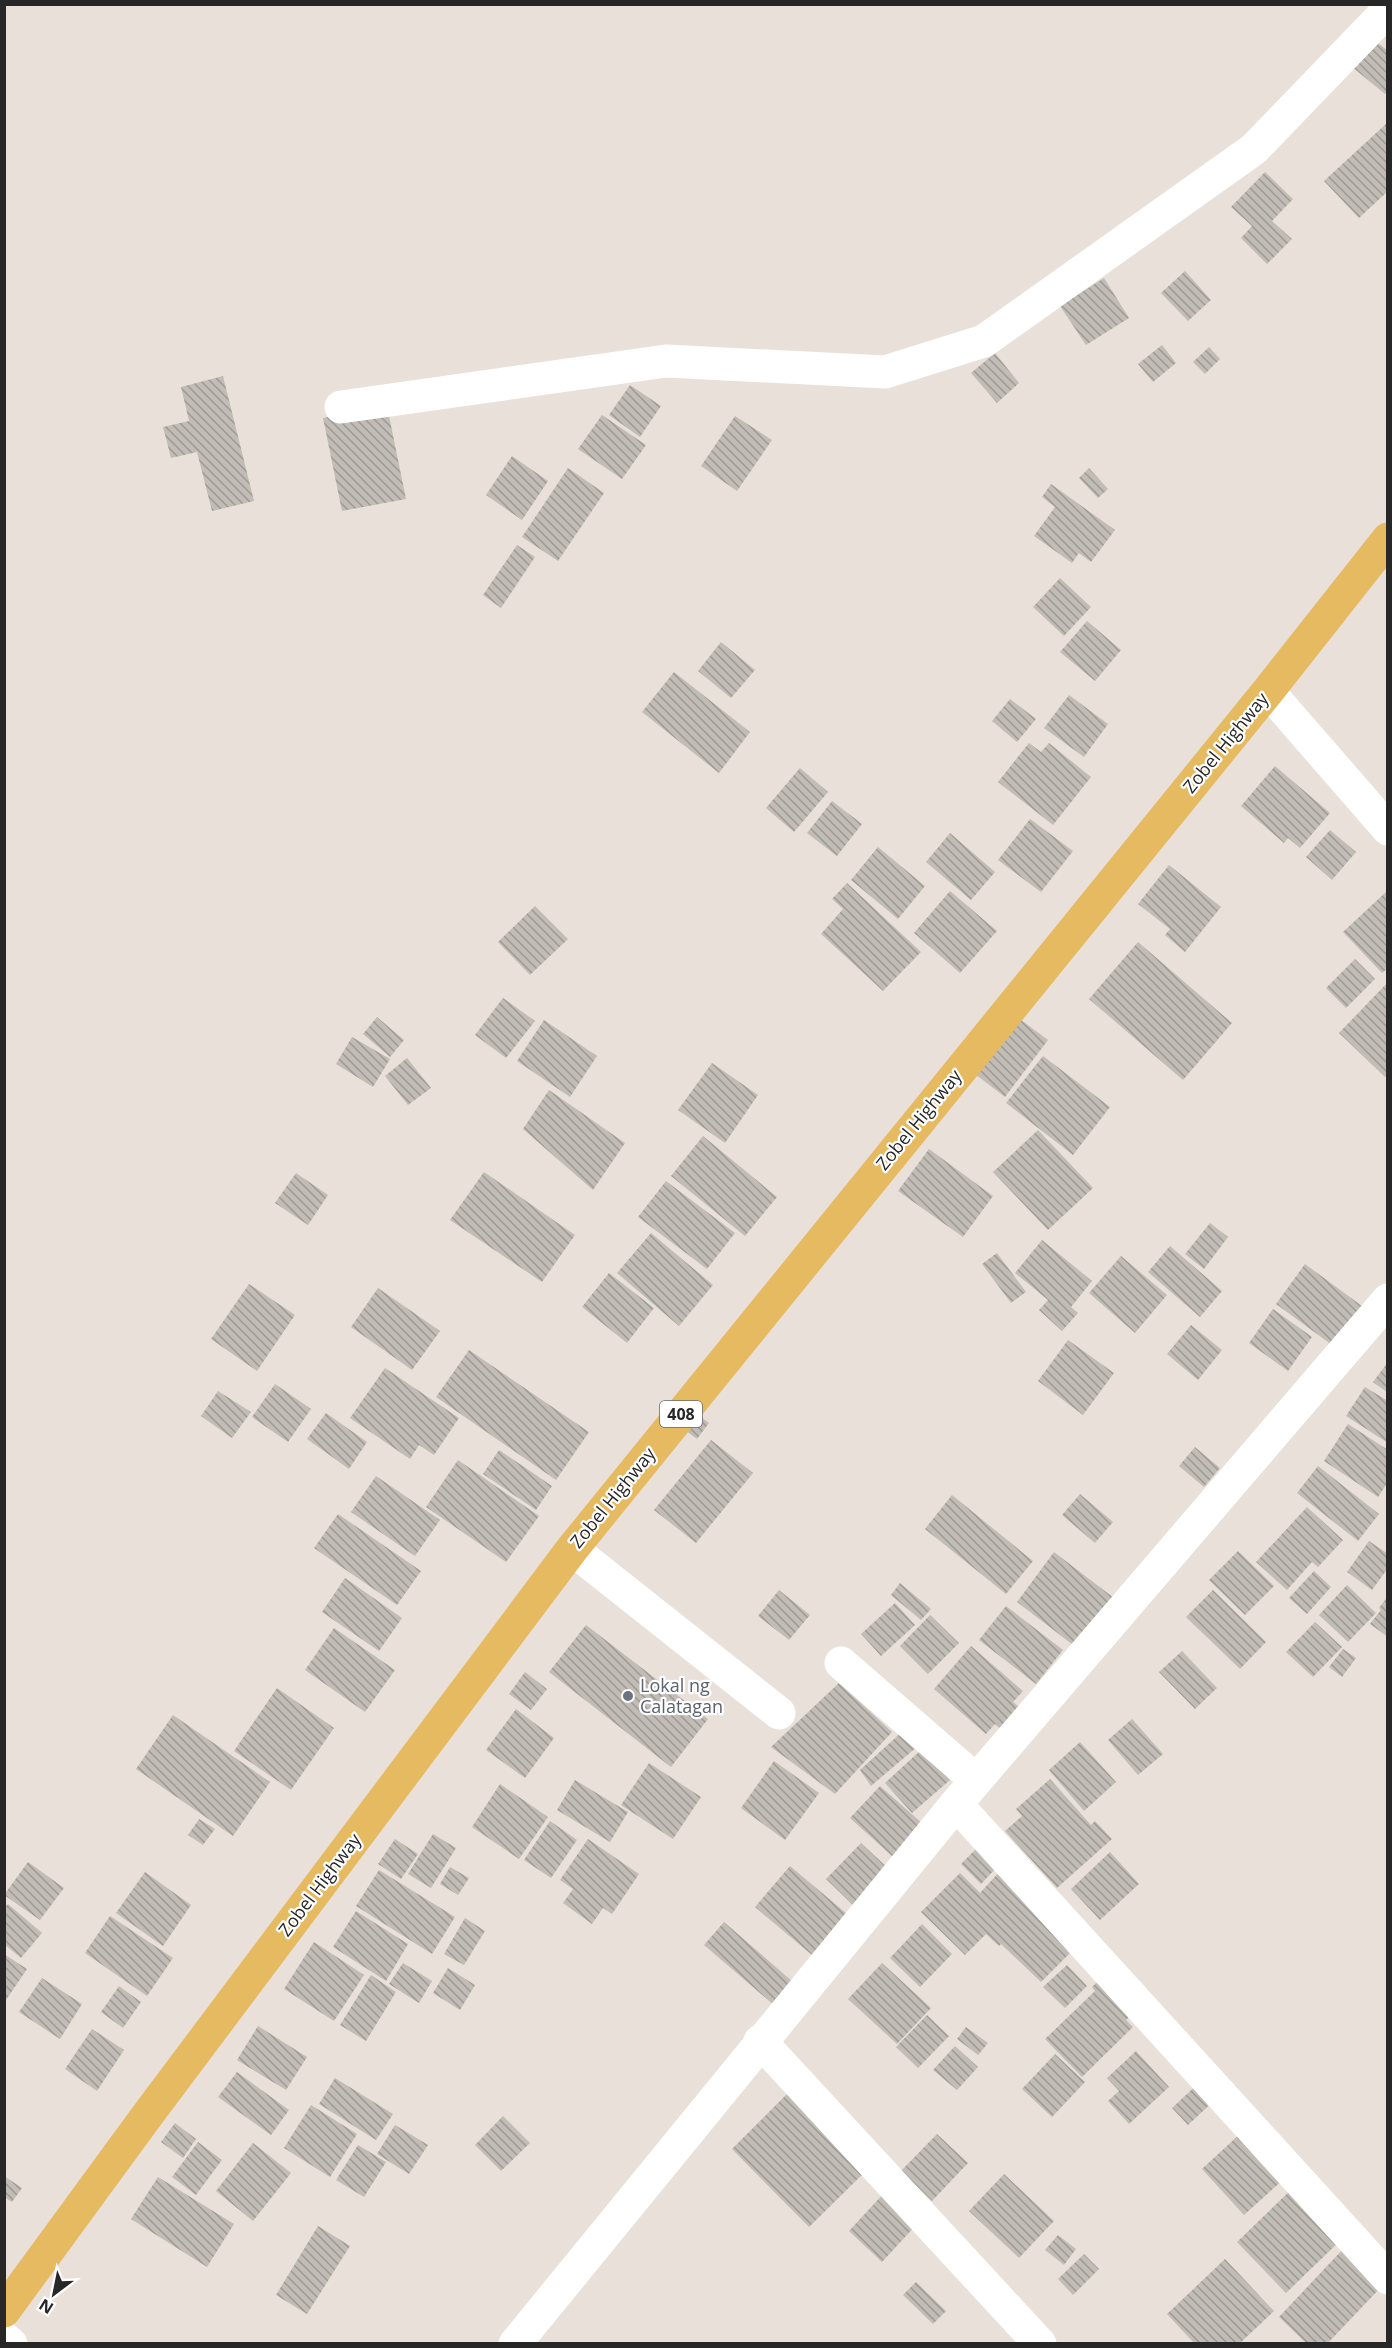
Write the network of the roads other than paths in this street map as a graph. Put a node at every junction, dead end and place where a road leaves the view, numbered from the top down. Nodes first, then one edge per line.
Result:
1 (1388, 10) edge
2 (341, 407) dead end
3 (1388, 539) edge
4 (1268, 691) junction
5 (1388, 829) edge
6 (1388, 1300) edge
7 (572, 1549) junction
8 (841, 1663) dead end
9 (779, 1713) dead end
10 (966, 1792) junction
11 (760, 2041) junction
12 (1388, 2278) edge
13 (4, 2311) edge
14 (4, 2338) edge
15 (11, 2343) edge
16 (515, 2343) edge
17 (1040, 2343) edge

1 - 2 street
3 - 4 main road, Zobel Highway / 408
4 - 5 street
4 - 7 main road, Zobel Highway / 408
6 - 10 street
7 - 9 street
7 - 13 main road, Zobel Highway / 408
8 - 10 street
10 - 11 street
10 - 12 street
11 - 16 street
11 - 17 street
14 - 15 street

